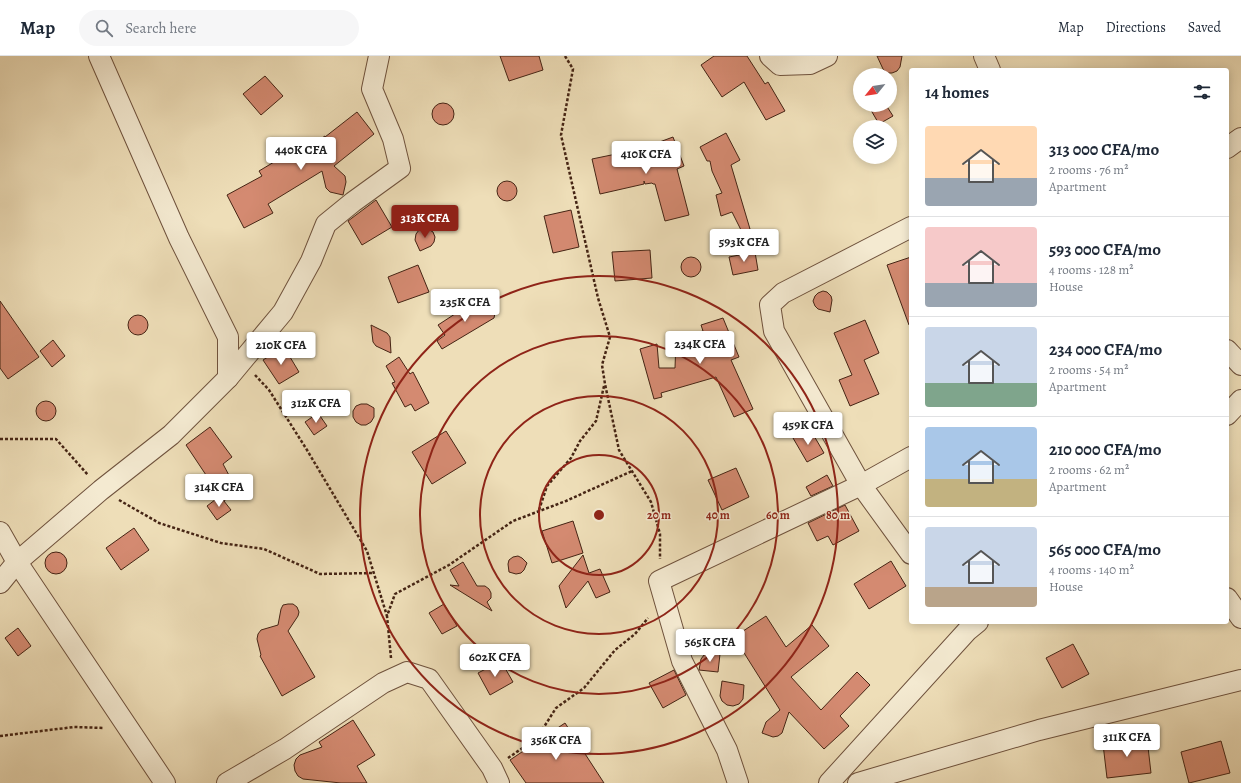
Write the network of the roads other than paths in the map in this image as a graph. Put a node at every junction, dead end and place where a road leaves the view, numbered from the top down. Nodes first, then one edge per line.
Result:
1 (100, 56) edge
2 (379, 56) edge
3 (770, 56) edge
4 (827, 56) edge
5 (984, 56) edge
6 (989, 68) edge
7 (1241, 138) edge
8 (1229, 147) edge
9 (909, 228) edge
10 (1229, 352) edge
11 (1241, 365) edge
12 (228, 378) junction
13 (1241, 400) edge
14 (1229, 413) edge
15 (909, 458) edge
16 (861, 485) junction
17 (0, 532) edge
18 (909, 551) edge
19 (16, 562) junction
20 (0, 583) edge
21 (1229, 601) edge
22 (1241, 618) edge
23 (969, 625) edge
24 (1241, 680) edge
25 (496, 776) edge
26 (165, 783) edge
27 (227, 783) edge
28 (738, 783) edge
29 (828, 783) edge
30 (858, 783) edge

1 - 12 street
2 - 12 street
3 - 4 street
5 - 6 street
7 - 8 street
9 - 16 street
10 - 11 street
12 - 19 street
13 - 14 street
15 - 16 street
16 - 18 street
16 - 28 street
17 - 19 street
19 - 20 street
19 - 26 street
21 - 22 street
23 - 29 street
24 - 30 street
25 - 27 street

